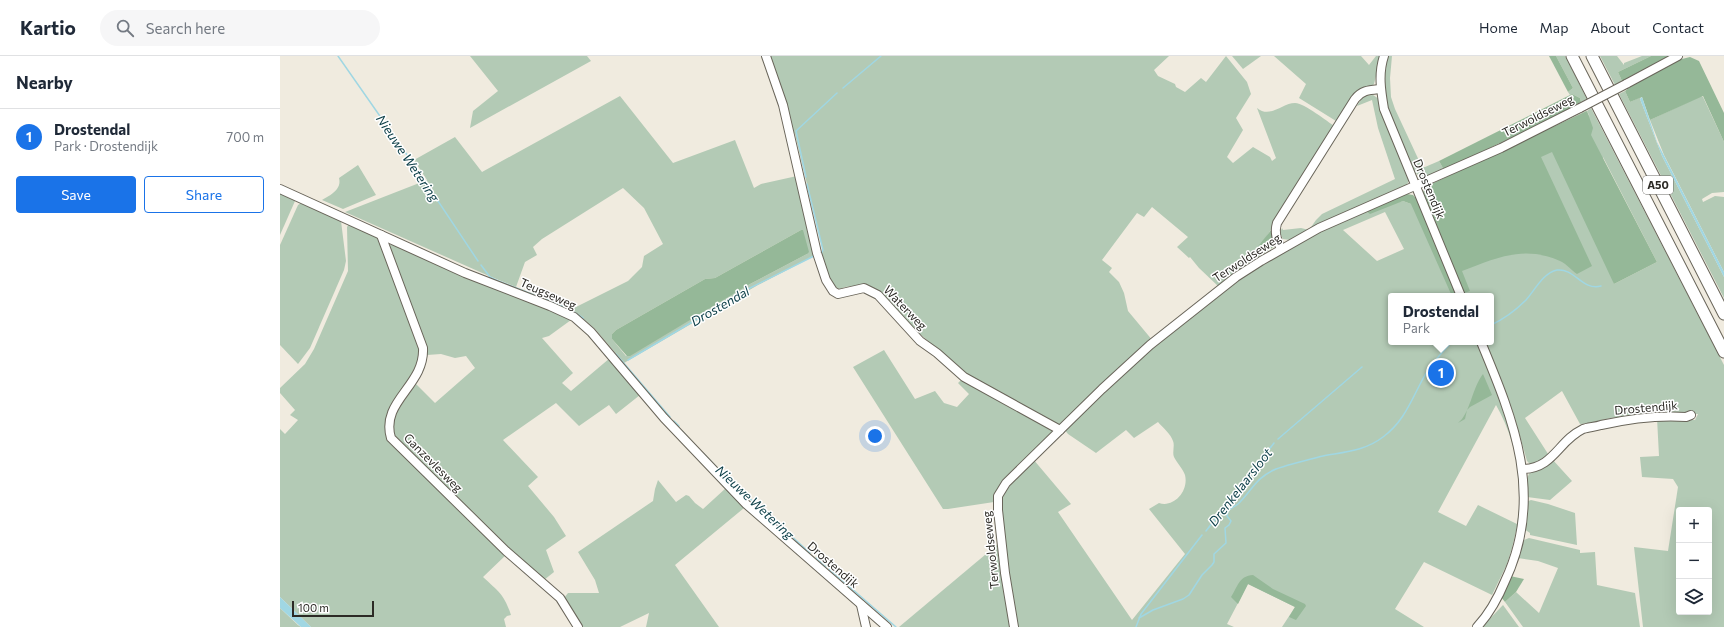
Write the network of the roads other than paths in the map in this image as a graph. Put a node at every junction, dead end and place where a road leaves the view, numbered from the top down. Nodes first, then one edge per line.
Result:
1 (766, 56) edge
2 (1384, 56) edge
3 (1572, 56) edge
4 (1592, 56) edge
5 (1678, 56) edge
6 (1380, 89) junction
7 (1415, 186) junction
8 (280, 189) edge
9 (381, 235) junction
10 (1281, 249) junction
11 (1460, 293) edge
12 (1724, 314) edge
13 (1482, 345) edge
14 (1724, 352) edge
15 (1691, 415) dead end
16 (1060, 430) junction
17 (1523, 469) junction
18 (746, 504) joint
19 (862, 605) junction
20 (578, 627) edge
21 (866, 627) edge
22 (887, 627) edge
23 (1014, 627) edge
24 (1477, 627) edge

1 - 16 street, Waterweg
2 - 6 street, Drostendijk
3 - 14 highway, A50
4 - 12 highway, A50
5 - 7 street, Terwoldseweg, bridge
6 - 7 street, Drostendijk
6 - 10 street
7 - 10 street, Terwoldseweg
7 - 11 street, Drostendijk
8 - 9 street, Teugseweg
9 - 18 street, Teugseweg
9 - 20 street, Ganzevlesweg
10 - 16 street, Terwoldseweg
13 - 17 street
15 - 17 street, Drostendijk
16 - 23 street, Terwoldseweg
17 - 24 street
18 - 19 street, Drostendijk
19 - 21 street
19 - 22 street, Drostendijk

